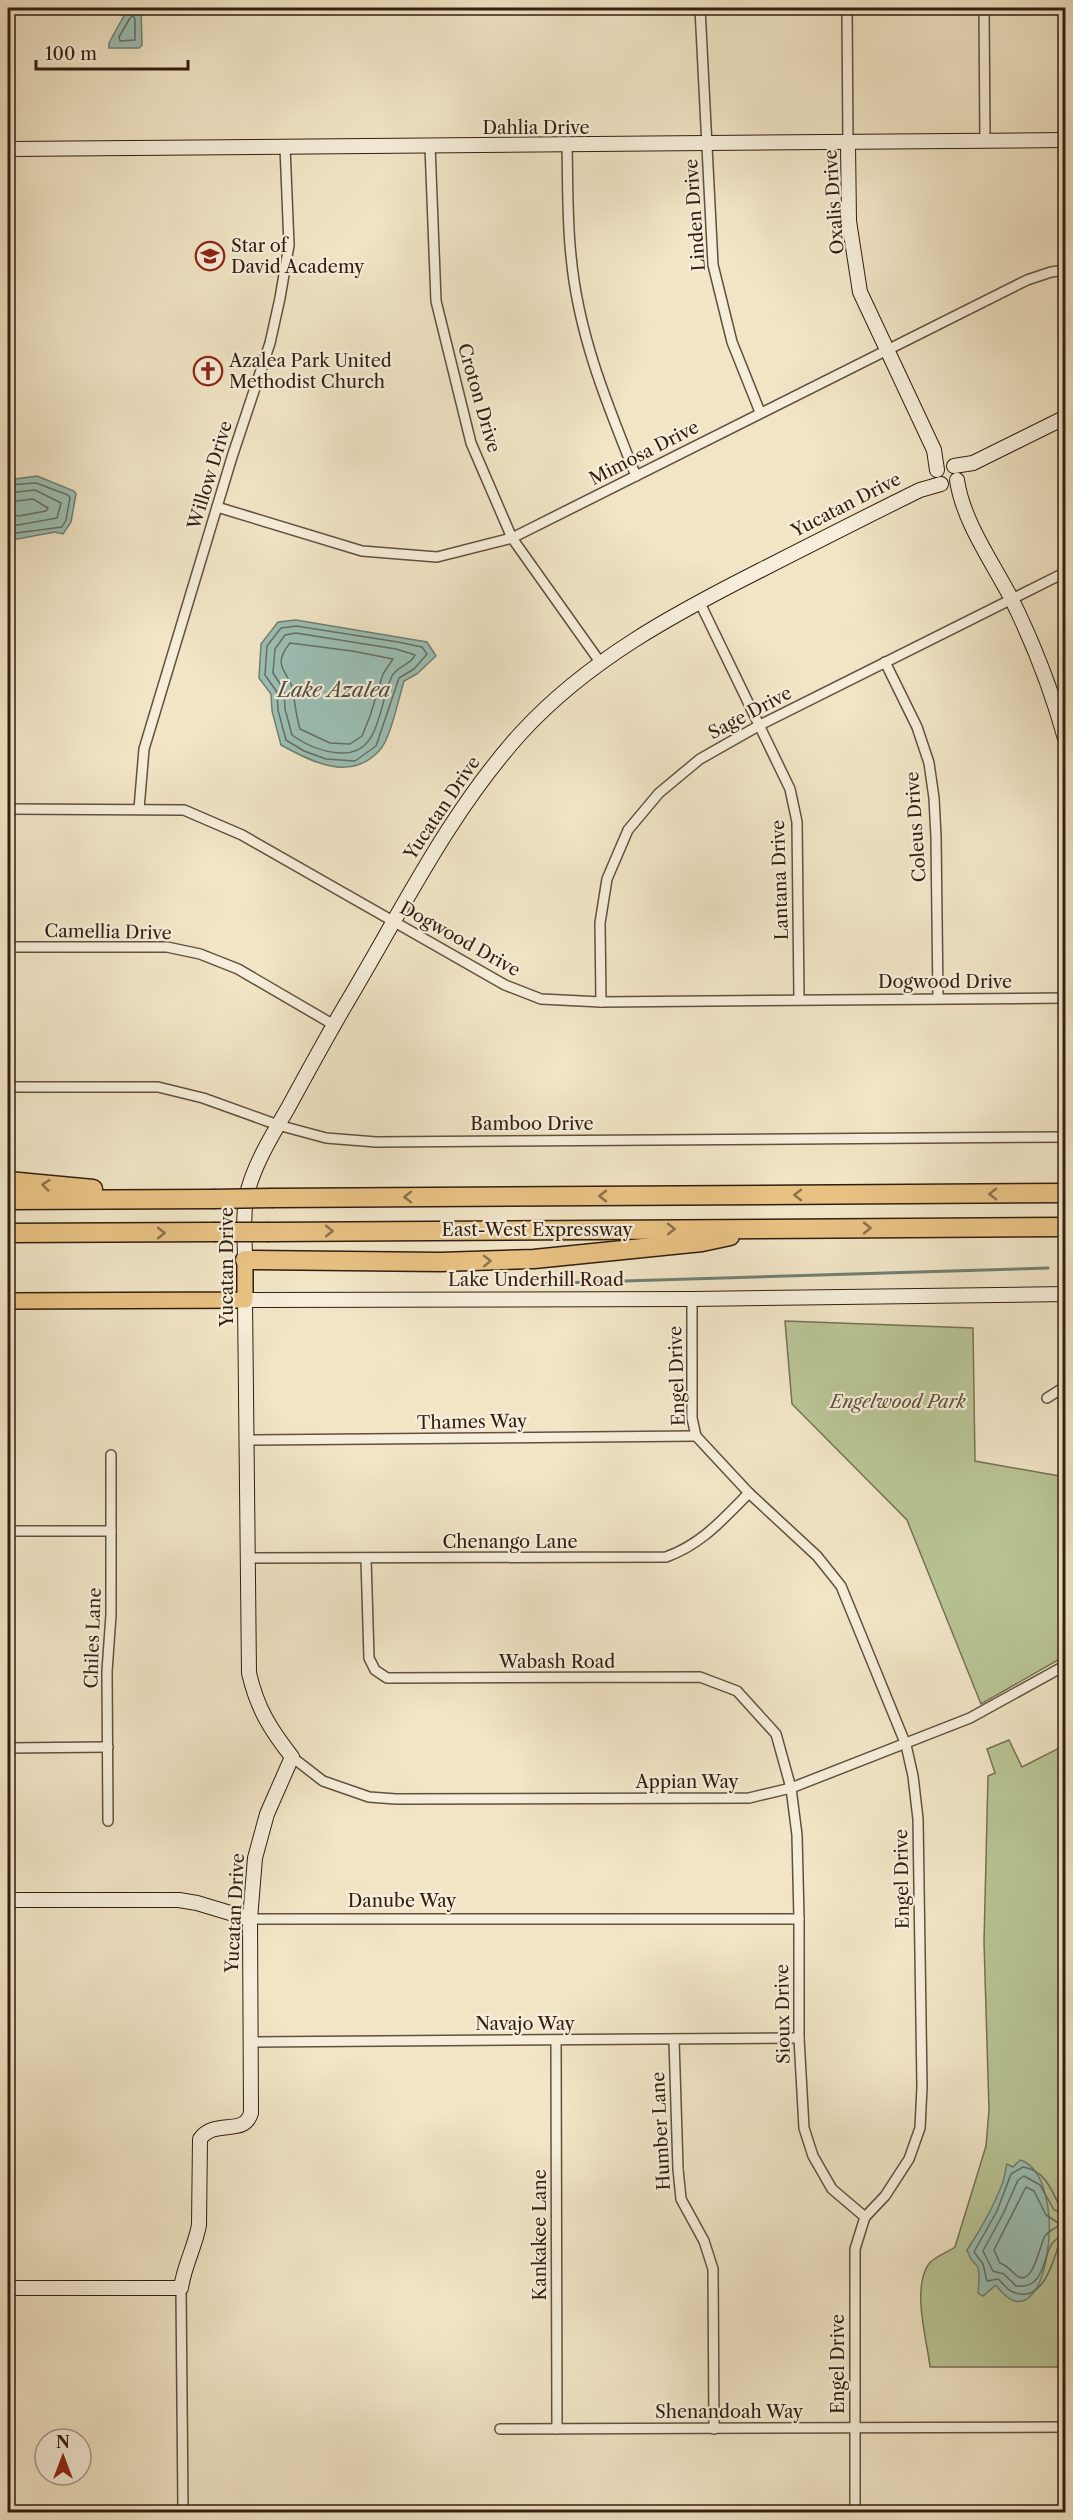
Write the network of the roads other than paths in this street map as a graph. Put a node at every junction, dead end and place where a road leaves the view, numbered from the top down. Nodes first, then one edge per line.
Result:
1 (8, 8) edge
2 (23, 8) edge
3 (700, 8) edge
4 (847, 8) edge
5 (984, 8) edge
6 (1065, 140) edge
7 (985, 142) junction
8 (706, 143) junction
9 (848, 144) junction
10 (430, 146) junction
11 (567, 146) junction
12 (285, 147) junction
13 (8, 149) edge
14 (1065, 270) edge
15 (887, 350) junction
16 (760, 412) junction
17 (1065, 417) edge
18 (947, 475) junction
19 (636, 476) junction
20 (217, 507) junction
21 (512, 538) junction
22 (1065, 572) edge
23 (1011, 599) junction
24 (699, 601) junction
25 (600, 662) junction
26 (885, 662) junction
27 (760, 725) junction
28 (1065, 742) edge
29 (8, 809) edge
30 (139, 809) junction
31 (393, 921) junction
32 (8, 947) edge
33 (938, 998) junction
34 (1065, 998) edge
35 (799, 999) junction
36 (601, 1002) junction
37 (334, 1025) junction
38 (8, 1088) edge
39 (278, 1125) junction
40 (1065, 1137) edge
41 (8, 1181) edge
42 (1059, 1193) edge
43 (187, 1199) junction
44 (8, 1200) edge
45 (1059, 1227) edge
46 (767, 1228) junction
47 (8, 1233) edge
48 (245, 1260) junction
49 (1065, 1294) edge
50 (692, 1299) junction
51 (245, 1300) junction
52 (8, 1301) edge
53 (1065, 1386) edge
54 (1047, 1398) dead end
55 (696, 1436) junction
56 (248, 1440) junction
57 (111, 1455) dead end
58 (749, 1493) junction
59 (8, 1531) edge
60 (111, 1531) junction
61 (248, 1558) junction
62 (366, 1559) junction
63 (1065, 1665) edge
64 (906, 1745) junction
65 (108, 1747) junction
66 (8, 1748) edge
67 (292, 1757) junction
68 (791, 1788) junction
69 (108, 1821) dead end
70 (8, 1900) edge
71 (250, 1919) junction
72 (800, 1919) junction
73 (799, 2038) junction
74 (556, 2040) junction
75 (674, 2040) junction
76 (251, 2042) junction
77 (865, 2217) junction
78 (8, 2288) edge
79 (181, 2288) junction
80 (1065, 2427) edge
81 (500, 2429) dead end
82 (557, 2429) junction
83 (714, 2429) junction
84 (854, 2429) junction
85 (183, 2512) edge
86 (855, 2512) edge

1 - 2 street
3 - 8 street, Linden Drive
4 - 9 street, Oxalis Drive
5 - 7 street
6 - 7 street, Dahlia Drive
7 - 9 street, Dahlia Drive
8 - 9 street, Dahlia Drive
8 - 11 street, Dahlia Drive
8 - 16 street, Linden Drive
9 - 15 street, Oxalis Drive
10 - 11 street, Dahlia Drive
10 - 12 street, Dahlia Drive
10 - 21 street, Croton Drive
11 - 19 street
12 - 13 street, Dahlia Drive
12 - 20 street, Willow Drive
14 - 15 street, Mimosa Drive
15 - 16 street, Mimosa Drive
15 - 18 street, Oxalis Drive
16 - 19 street, Mimosa Drive
17 - 18 street, Yucatan Drive
18 - 23 street, Oxalis Drive
18 - 24 street, Yucatan Drive
19 - 21 street, Mimosa Drive
20 - 21 street, Mimosa Drive
20 - 30 street, Willow Drive
21 - 25 street, Croton Drive
22 - 23 street, Sage Drive
23 - 26 street, Sage Drive
23 - 28 street, Oxalis Drive
24 - 25 street, Yucatan Drive
24 - 27 street, Lantana Drive
25 - 31 street, Yucatan Drive
26 - 27 street, Sage Drive
26 - 33 street, Coleus Drive
27 - 35 street, Lantana Drive
27 - 36 street, Sage Drive
29 - 30 street, Dogwood Drive
30 - 31 street, Dogwood Drive
31 - 36 street, Dogwood Drive
31 - 37 street, Yucatan Drive
32 - 37 street, Camellia Drive
33 - 34 street, Dogwood Drive
33 - 35 street, Dogwood Drive
35 - 36 street, Dogwood Drive
37 - 39 street, Yucatan Drive
38 - 39 street, Bamboo Drive
39 - 40 street, Bamboo Drive
39 - 48 street, Yucatan Drive
43 -> 41 highway
42 -> 43 highway, East-West Expressway, bridge
43 - 44 highway, East-West Expressway
46 -> 45 highway, East-West Expressway
47 -> 46 highway, East-West Expressway, bridge
48 -> 46 highway
48 - 51 main road, Yucatan Drive
49 - 50 street, Lake Underhill Road
50 - 51 street, Lake Underhill Road
50 - 55 street, Engel Drive
51 - 52 main road, Lake Underhill Road
51 - 56 street, Yucatan Drive
53 - 54 street
55 - 56 street, Thames Way
55 - 58 street, Engel Drive
56 - 61 street, Yucatan Drive
57 - 60 street, Chiles Lane
58 - 62 street, Chenango Lane
58 - 64 street, Engel Drive
59 - 60 street
60 - 65 street, Chiles Lane
61 - 62 street, Chenango Lane
61 - 67 street, Yucatan Drive
62 - 68 street, Wabash Road
63 - 64 street, Appian Way
64 - 68 street, Appian Way
64 - 77 street, Engel Drive
65 - 66 street
65 - 69 street, Chiles Lane
67 - 68 street, Appian Way
67 - 71 street, Yucatan Drive
68 - 72 street, Sioux Drive
70 - 71 street, Danube Way
71 - 72 street, Danube Way
71 - 76 street, Yucatan Drive
72 - 73 street, Sioux Drive
73 - 75 street, Navajo Way
73 - 77 street, Sioux Drive
74 - 75 street, Navajo Way
74 - 76 street, Navajo Way
74 - 82 street, Kankakee Lane
75 - 83 street, Humber Lane
76 - 79 street, Yucatan Drive
77 - 84 street, Engel Drive
78 - 79 street
79 - 85 street
80 - 84 street, Shenandoah Way
81 - 82 street, Shenandoah Way
82 - 83 street, Shenandoah Way
83 - 84 street, Shenandoah Way
84 - 86 street, Engel Drive

